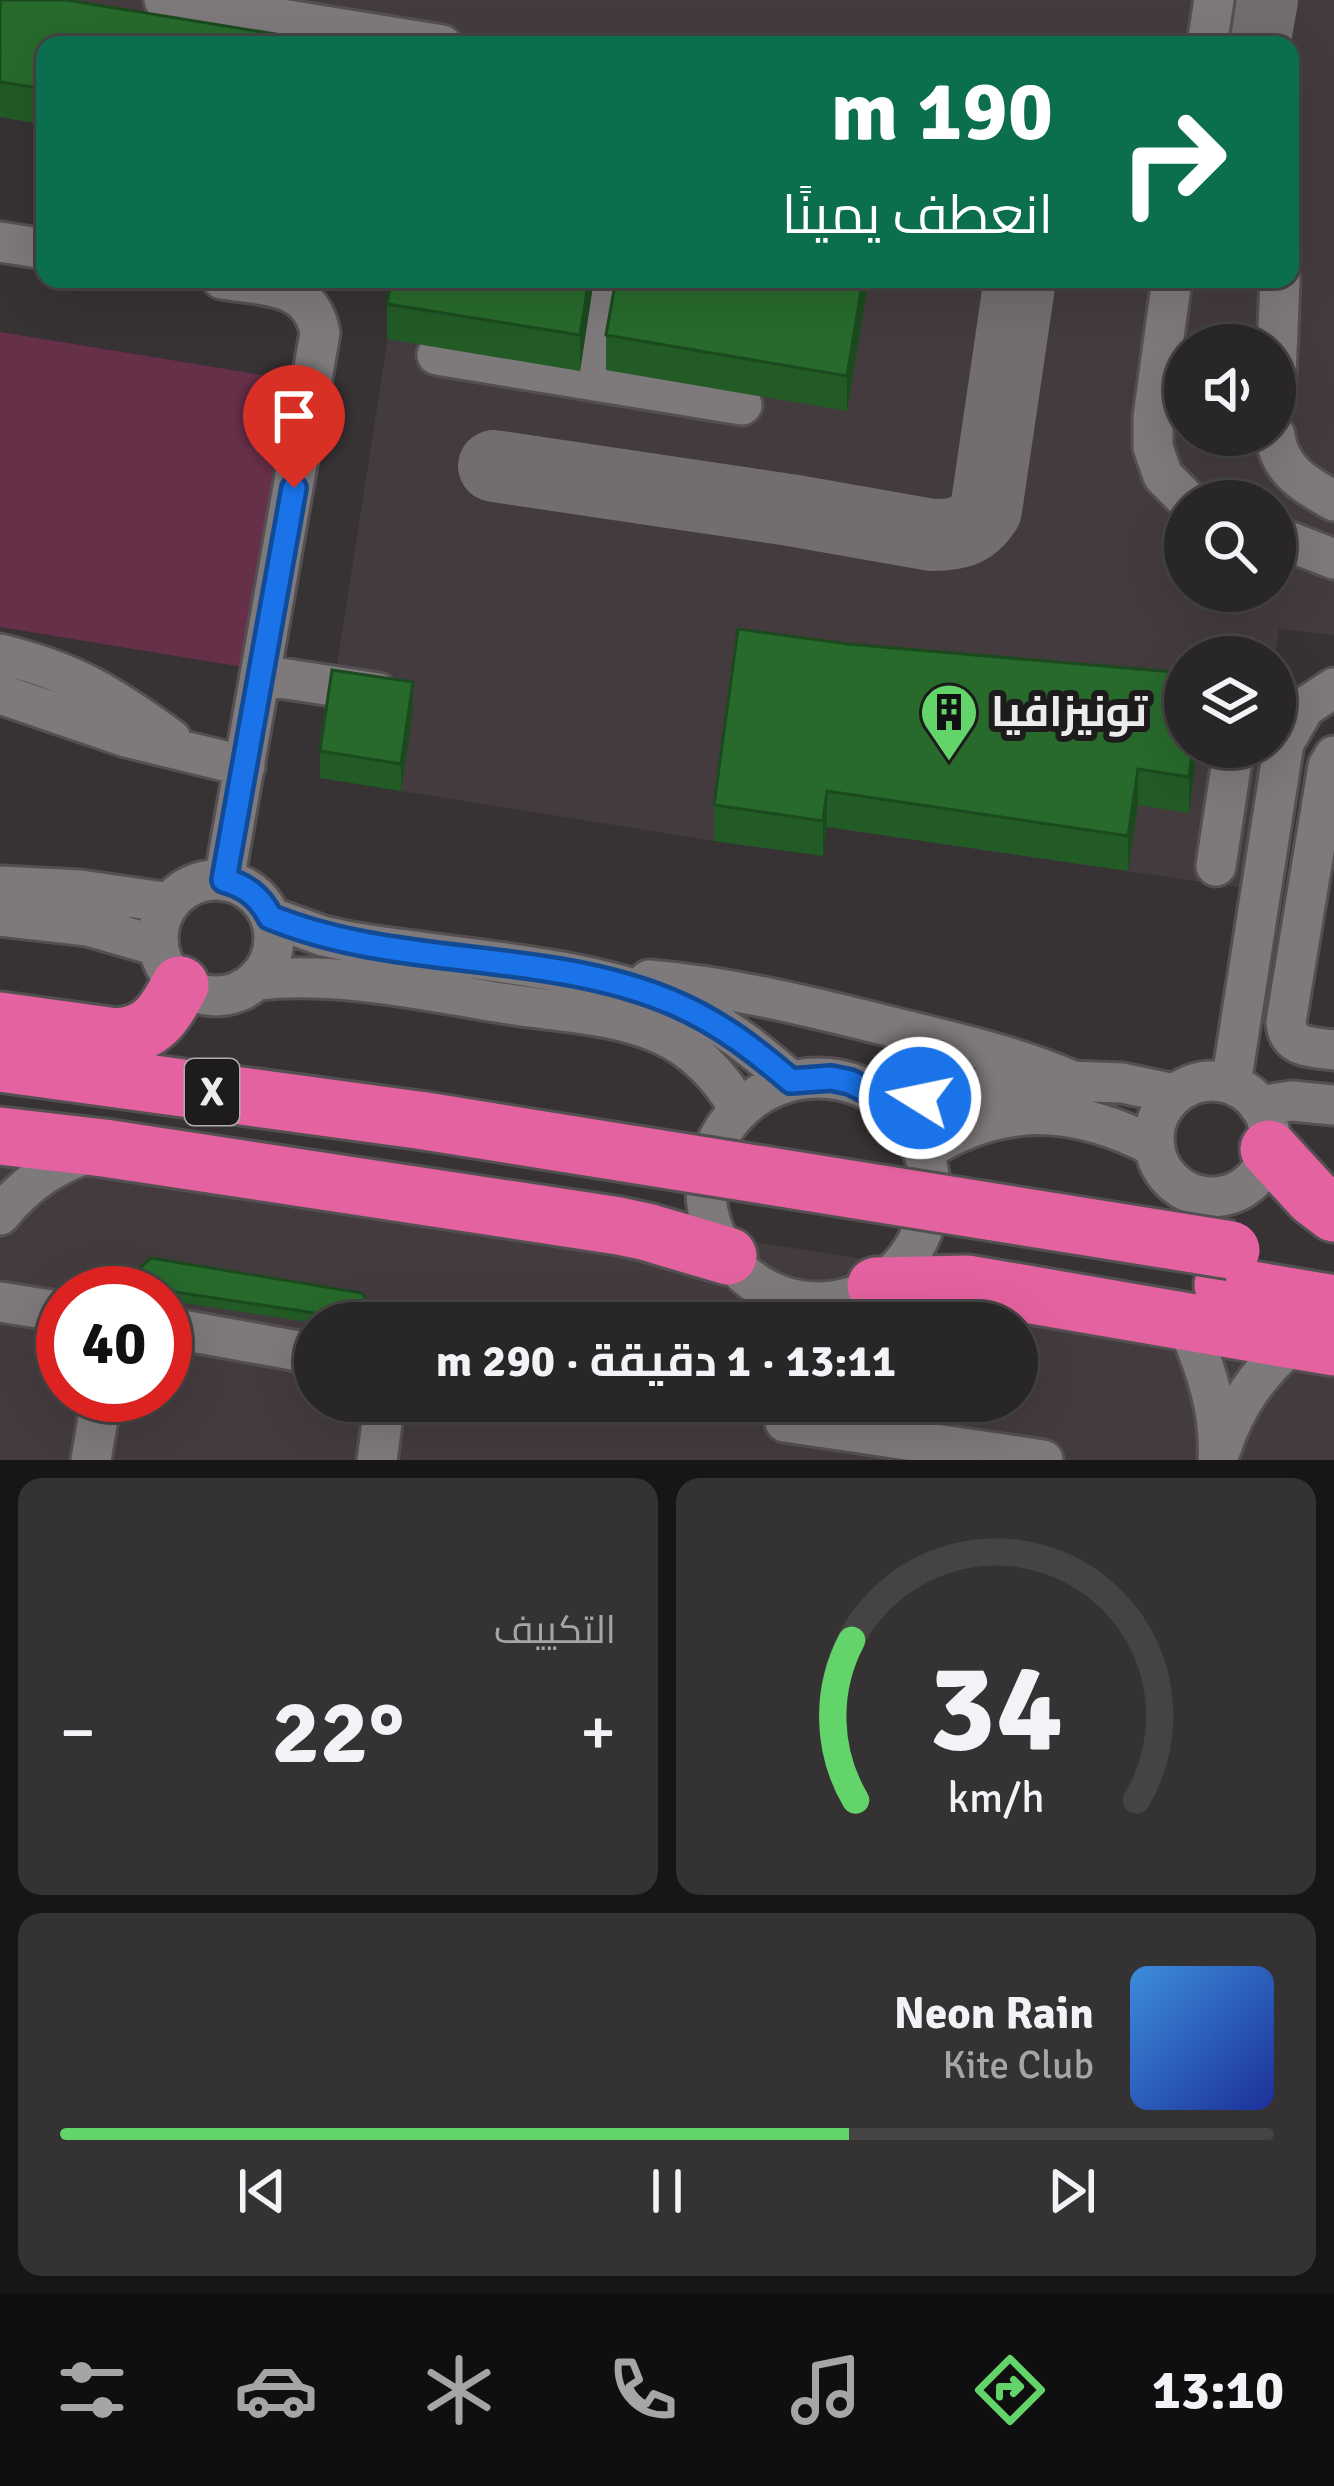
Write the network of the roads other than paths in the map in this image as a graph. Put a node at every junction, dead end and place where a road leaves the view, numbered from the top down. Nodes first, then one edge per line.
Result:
1 (164, 0) edge
2 (1214, 0) edge
3 (386, 36) edge
4 (1208, 36) edge
5 (0, 242) edge
6 (36, 248) edge
7 (273, 288) edge
8 (610, 288) edge
9 (1171, 288) edge
10 (1280, 288) edge
11 (1278, 324) edge
12 (437, 355) dead end
13 (595, 381) junction
14 (742, 405) dead end
15 (1281, 456) edge
16 (1167, 480) edge
17 (1334, 501) edge
18 (1296, 544) edge
19 (1334, 559) edge
20 (0, 653) edge
21 (261, 675) junction
22 (1334, 688) edge
23 (0, 694) edge
24 (407, 697) edge
25 (1296, 720) edge
26 (190, 753) junction
27 (1334, 756) edge
28 (244, 766) junction
29 (1228, 768) edge
30 (1277, 768) edge
31 (1264, 875) junction
32 (224, 880) junction
33 (0, 886) edge
34 (170, 902) junction
35 (1320, 903) edge
36 (0, 916) edge
37 (270, 917) junction
38 (169, 965) junction
39 (586, 976) junction
40 (257, 980) junction
41 (0, 1022) edge
42 (1334, 1050) edge
43 (0, 1063) edge
44 (1068, 1079) junction
45 (791, 1081) junction
46 (0, 1094) edge
47 (1175, 1094) junction
48 (886, 1100) junction
49 (1334, 1105) edge
50 (740, 1110) junction
51 (1253, 1113) junction
52 (0, 1136) edge
53 (422, 1137) junction
54 (1155, 1147) junction
55 (104, 1148) junction
56 (923, 1152) junction
57 (1334, 1213) edge
58 (0, 1215) edge
59 (739, 1268) junction
60 (1334, 1268) edge
61 (1213, 1286) junction
62 (857, 1301) edge
63 (0, 1302) edge
64 (756, 1302) edge
65 (36, 1308) edge
66 (1321, 1330) edge
67 (192, 1332) edge
68 (294, 1350) edge
69 (97, 1422) edge
70 (383, 1422) edge
71 (792, 1422) edge
72 (1219, 1457) edge
73 (91, 1460) edge
74 (377, 1460) edge
75 (1042, 1460) edge

1 - 3 street
2 - 4 street
5 - 6 street
7 - 21 street
8 - 13 street
9 - 16 street
10 - 11 street
12 - 13 street
13 - 14 street
15 - 17 street
18 - 19 street
20 - 26 street
21 - 24 street
21 - 28 street
22 - 25 street
23 - 26 street
26 - 28 street
27 - 35 street
28 - 32 street
29 - 31 street
30 - 31 street
31 - 51 street
32 - 34 street
32 - 37 street
33 - 34 street
34 - 38 street
35 - 42 street
36 - 38 street
37 - 39 street
37 - 40 street
38 - 40 street
38 - 41 highway
39 - 44 street
39 - 45 street
40 - 50 street
43 - 53 highway, X
44 - 47 street
44 - 48 street
45 - 48 street
45 - 50 street
46 - 53 highway, X
47 - 51 street
47 - 54 street
48 - 56 street
49 - 51 street
50 - 59 street
51 - 54 street
51 - 57 highway
52 - 55 highway
53 - 61 highway
54 - 56 street
55 - 58 street
55 - 59 highway
56 - 62 street
59 - 62 street
59 - 64 street
60 - 61 highway
61 - 62 highway
61 - 66 highway
61 - 72 street
63 - 65 street
66 - 72 street
67 - 68 street
69 - 73 street
70 - 74 street
71 - 75 street

